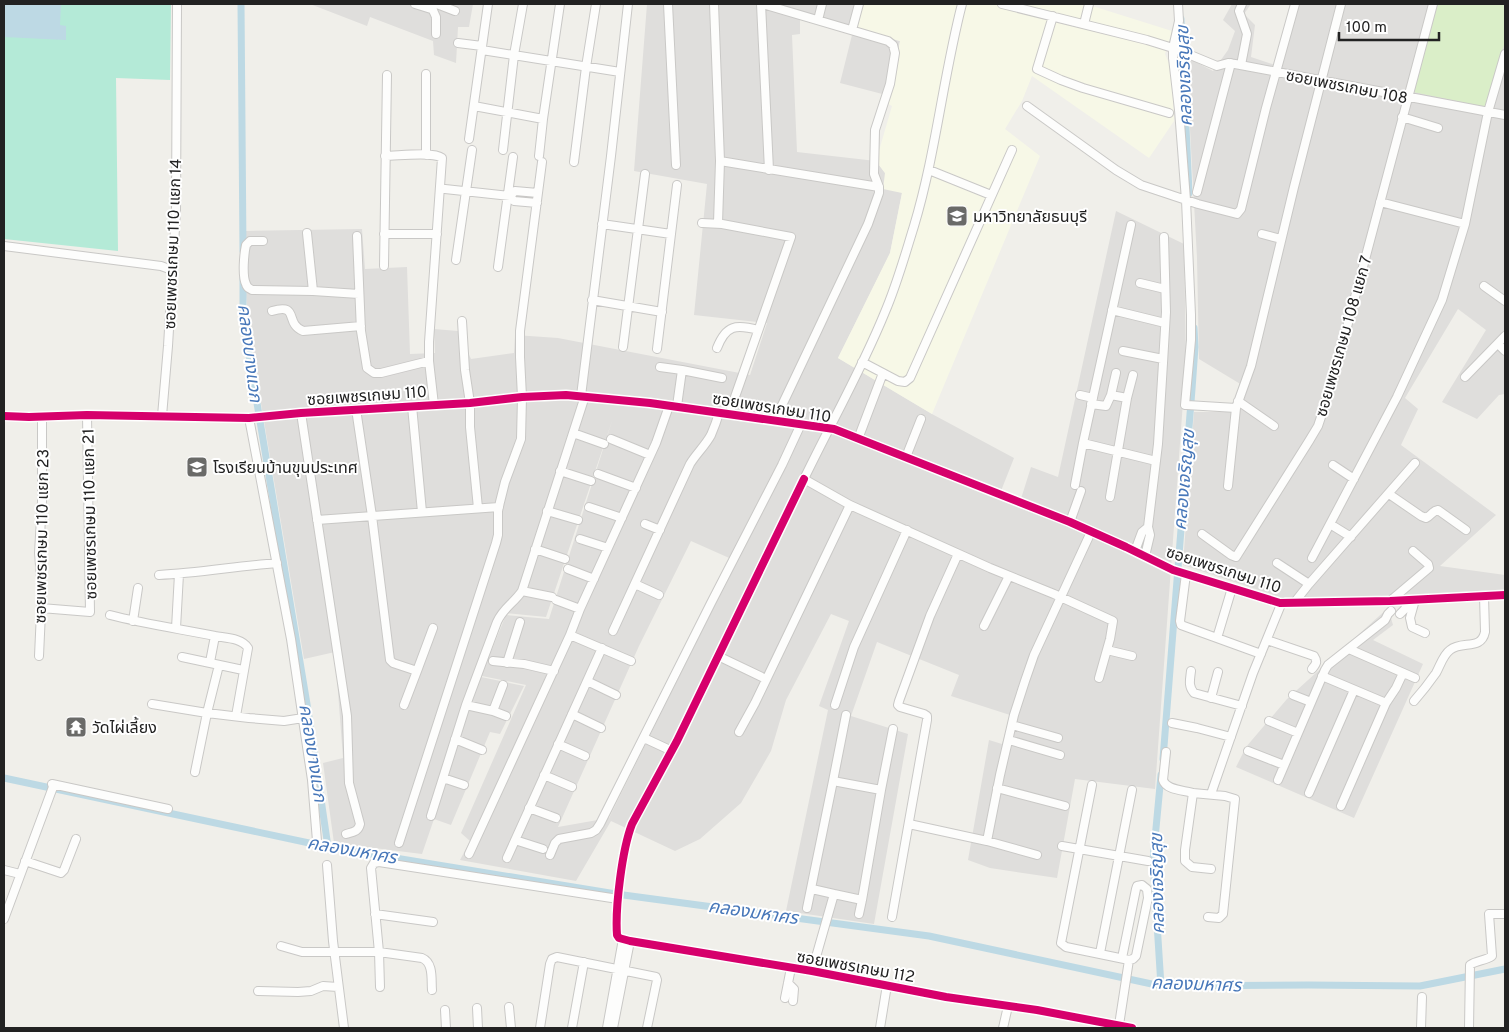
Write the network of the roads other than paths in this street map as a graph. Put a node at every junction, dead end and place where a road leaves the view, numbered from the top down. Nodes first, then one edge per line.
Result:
1 (177, 4) edge
2 (415, 4) edge
3 (488, 4) edge
4 (523, 4) edge
5 (560, 4) edge
6 (596, 4) edge
7 (628, 4) edge
8 (668, 4) edge
9 (714, 4) edge
10 (762, 4) edge
11 (822, 4) edge
12 (859, 4) edge
13 (962, 4) edge
14 (1002, 4) edge
15 (1089, 4) edge
16 (1178, 4) edge
17 (1242, 4) edge
18 (1295, 4) edge
19 (1341, 4) edge
20 (1433, 4) edge
21 (435, 5) edge
22 (455, 11) dead end
23 (1053, 16) junction
24 (818, 20) junction
25 (1084, 24) junction
26 (852, 30) junction
27 (436, 34) dead end
28 (458, 43) dead end
29 (482, 48) junction
30 (1174, 49) junction
31 (1505, 54) edge
32 (514, 55) junction
33 (552, 61) junction
34 (1231, 63) junction
35 (1241, 65) junction
36 (586, 67) junction
37 (620, 72) junction
38 (1276, 72) junction
39 (426, 74) dead end
40 (387, 76) dead end
41 (1320, 81) junction
42 (1407, 97) junction
43 (474, 106) junction
44 (1027, 106) dead end
45 (508, 112) junction
46 (1488, 112) junction
47 (1169, 113) dead end
48 (1505, 115) edge
49 (1402, 117) junction
50 (543, 119) junction
51 (1438, 128) dead end
52 (469, 139) dead end
53 (472, 150) dead end
54 (503, 150) dead end
55 (1012, 150) dead end
56 (426, 155) junction
57 (385, 156) junction
58 (513, 157) dead end
59 (720, 161) junction
60 (574, 162) dead end
61 (676, 166) dead end
62 (769, 170) junction
63 (929, 170) junction
64 (645, 174) dead end
65 (677, 185) dead end
66 (879, 187) junction
67 (445, 188) dead end
68 (466, 191) junction
69 (1197, 192) dead end
70 (538, 193) junction
71 (509, 196) junction
72 (991, 196) junction
73 (1187, 200) junction
74 (1380, 202) junction
75 (537, 203) junction
76 (702, 223) dead end
77 (718, 223) junction
78 (602, 224) junction
79 (1465, 224) junction
80 (1131, 225) dead end
81 (638, 229) junction
82 (307, 233) dead end
83 (384, 234) junction
84 (436, 234) junction
85 (671, 234) junction
86 (1262, 234) dead end
87 (357, 236) dead end
88 (1164, 237) dead end
89 (1281, 239) junction
90 (263, 241) dead end
91 (4, 246) edge
92 (456, 260) dead end
93 (384, 266) dead end
94 (498, 266) dead end
95 (172, 270) junction
96 (1140, 283) dead end
97 (1484, 286) dead end
98 (1165, 289) junction
99 (313, 291) junction
100 (360, 294) junction
101 (592, 300) junction
102 (1505, 302) edge
103 (628, 306) junction
104 (1112, 310) junction
105 (272, 311) dead end
106 (662, 312) junction
107 (462, 321) dead end
108 (1165, 323) junction
109 (361, 326) junction
110 (758, 330) junction
111 (1505, 336) edge
112 (1498, 344) junction
113 (623, 347) dead end
114 (717, 348) dead end
115 (656, 349) dead end
116 (1123, 351) dead end
117 (1505, 351) edge
118 (1163, 359) junction
119 (429, 361) junction
120 (862, 362) junction
121 (660, 367) dead end
122 (682, 370) junction
123 (883, 373) junction
124 (1116, 373) dead end
125 (1133, 374) dead end
126 (1465, 377) dead end
127 (722, 378) dead end
128 (1080, 395) dead end
129 (1111, 395) junction
130 (583, 396) junction
131 (522, 398) junction
132 (1127, 398) junction
133 (1092, 401) junction
134 (470, 403) junction
135 (1237, 404) junction
136 (434, 405) junction
137 (412, 406) junction
138 (673, 406) junction
139 (356, 409) junction
140 (719, 412) junction
141 (302, 413) junction
142 (729, 414) junction
143 (4, 416) edge
144 (87, 416) junction
145 (162, 416) junction
146 (42, 417) junction
147 (252, 418) junction
148 (921, 418) dead end
149 (775, 420) junction
150 (801, 424) junction
151 (1274, 426) dead end
152 (829, 428) junction
153 (573, 433) junction
154 (858, 439) junction
155 (1083, 443) junction
156 (1117, 452) junction
157 (650, 455) junction
158 (906, 458) junction
159 (1156, 461) junction
160 (1416, 463) dead end
161 (1332, 465) dead end
162 (560, 471) junction
163 (598, 474) dead end
164 (804, 479) junction
165 (1354, 479) junction
166 (591, 481) dead end
167 (1228, 486) dead end
168 (636, 488) junction
169 (1389, 494) junction
170 (1110, 497) dead end
171 (850, 505) junction
172 (499, 507) junction
173 (589, 507) dead end
174 (478, 508) junction
175 (547, 511) junction
176 (422, 512) junction
177 (372, 516) junction
178 (622, 518) junction
179 (317, 520) junction
180 (578, 520) dead end
181 (1070, 522) junction
182 (645, 524) dead end
183 (1330, 524) junction
184 (1148, 527) junction
185 (660, 530) junction
186 (907, 530) junction
187 (1466, 530) dead end
188 (1090, 532) junction
189 (1202, 534) dead end
190 (1351, 537) junction
191 (580, 539) dead end
192 (608, 548) junction
193 (535, 549) junction
194 (1135, 551) junction
195 (1413, 551) dead end
196 (958, 554) junction
197 (1144, 556) junction
198 (1312, 558) dead end
199 (565, 559) dead end
200 (1277, 563) dead end
201 (278, 564) junction
202 (568, 570) dead end
203 (179, 574) junction
204 (1184, 574) junction
205 (158, 575) dead end
206 (1009, 576) junction
207 (594, 579) junction
208 (635, 584) junction
209 (1309, 584) junction
210 (138, 588) dead end
211 (1232, 588) junction
212 (522, 591) junction
213 (659, 595) dead end
214 (1484, 596) junction
215 (1505, 596) edge
216 (1060, 597) junction
217 (1409, 600) junction
218 (1282, 602) junction
219 (1294, 603) junction
220 (41, 608) junction
221 (580, 609) junction
222 (1395, 610) junction
223 (110, 615) dead end
224 (133, 621) junction
225 (520, 622) dead end
226 (984, 626) dead end
227 (176, 628) junction
228 (433, 628) dead end
229 (613, 631) dead end
230 (1426, 633) dead end
231 (570, 634) junction
232 (215, 636) junction
233 (1217, 638) junction
234 (1267, 640) junction
235 (602, 648) junction
236 (1349, 649) junction
237 (1107, 650) junction
238 (1261, 654) junction
239 (39, 656) dead end
240 (718, 656) junction
241 (1132, 656) dead end
242 (182, 657) dead end
243 (493, 661) dead end
244 (631, 661) dead end
245 (210, 662) junction
246 (507, 662) junction
247 (219, 665) junction
248 (1312, 669) dead end
249 (243, 670) junction
250 (417, 671) junction
251 (554, 671) junction
252 (1191, 671) dead end
253 (1218, 672) dead end
254 (1403, 673) junction
255 (1322, 676) junction
256 (1099, 678) dead end
257 (1415, 678) dead end
258 (766, 679) junction
259 (587, 682) junction
260 (503, 685) dead end
261 (1354, 690) junction
262 (1293, 694) dead end
263 (616, 695) dead end
264 (1211, 698) junction
265 (1414, 701) dead end
266 (1311, 702) junction
267 (1386, 703) junction
268 (152, 704) dead end
269 (404, 705) dead end
270 (466, 705) junction
271 (835, 705) dead end
272 (1242, 706) junction
273 (493, 711) junction
274 (207, 713) junction
275 (572, 714) junction
276 (846, 715) dead end
277 (236, 716) junction
278 (506, 716) dead end
279 (303, 718) junction
280 (1269, 721) dead end
281 (1172, 723) dead end
282 (1012, 725) junction
283 (601, 728) dead end
284 (893, 729) dead end
285 (739, 732) dead end
286 (1298, 733) junction
287 (1230, 736) junction
288 (644, 738) junction
289 (1058, 738) dead end
290 (455, 739) junction
291 (1009, 740) junction
292 (558, 744) junction
293 (482, 750) dead end
294 (672, 750) junction
295 (1248, 751) dead end
296 (1166, 752) dead end
297 (1060, 755) dead end
298 (586, 756) dead end
299 (1284, 765) junction
300 (195, 772) dead end
301 (544, 775) junction
302 (443, 778) junction
303 (1278, 780) dead end
304 (833, 781) junction
305 (464, 785) dead end
306 (1092, 785) dead end
307 (572, 788) dead end
308 (998, 788) junction
309 (881, 790) junction
310 (1132, 790) dead end
311 (1193, 793) junction
312 (1309, 793) dead end
313 (1211, 794) junction
314 (1065, 806) dead end
315 (1341, 806) dead end
316 (529, 808) junction
317 (168, 809) dead end
318 (431, 816) dead end
319 (556, 818) dead end
320 (909, 824) junction
321 (346, 834) dead end
322 (76, 840) dead end
323 (515, 840) junction
324 (317, 841) dead end
325 (987, 841) junction
326 (398, 844) dead end
327 (1062, 846) dead end
328 (1079, 849) junction
329 (469, 854) dead end
330 (1037, 855) dead end
331 (1120, 856) junction
332 (506, 858) dead end
333 (1148, 861) dead end
334 (25, 862) junction
335 (327, 865) dead end
336 (4, 870) edge
337 (1212, 870) dead end
338 (20, 874) junction
339 (812, 889) junction
340 (834, 894) junction
341 (618, 897) junction
342 (862, 900) junction
343 (807, 908) dead end
344 (375, 914) junction
345 (859, 914) dead end
346 (1505, 914) edge
347 (1208, 917) dead end
348 (892, 918) dead end
349 (4, 919) edge
350 (433, 922) dead end
351 (627, 940) junction
352 (281, 946) dead end
353 (379, 952) junction
354 (337, 953) junction
355 (1100, 953) junction
356 (1126, 961) junction
357 (584, 962) junction
358 (791, 968) junction
359 (621, 969) junction
360 (812, 971) junction
361 (788, 983) junction
362 (887, 985) junction
363 (338, 987) junction
364 (380, 987) dead end
365 (258, 990) dead end
366 (432, 990) dead end
367 (1422, 997) dead end
368 (784, 998) dead end
369 (793, 1001) dead end
370 (1008, 1006) junction
371 (509, 1007) dead end
372 (476, 1008) dead end
373 (445, 1010) dead end
374 (1088, 1020) junction
375 (1119, 1025) junction
376 (344, 1028) edge
377 (446, 1028) edge
378 (478, 1028) edge
379 (511, 1028) edge
380 (540, 1028) edge
381 (572, 1028) edge
382 (607, 1028) edge
383 (613, 1028) edge
384 (647, 1028) edge
385 (880, 1028) edge
386 (1003, 1028) edge
387 (1086, 1028) edge
388 (1132, 1028) edge
389 (1421, 1028) edge
390 (1469, 1028) edge

1 - 95 street, ซอยเพชรเกษม 110 แยก 14
2 - 21 street
3 - 29 street
4 - 32 street
5 - 33 street
6 - 36 street
7 - 37 street
8 - 61 street
9 - 59 street
10 - 24 street
10 - 62 street
11 - 24 street
12 - 26 street
13 - 63 street
14 - 23 street, ซอยเพชรเกษม 108
15 - 25 street
16 - 30 street
17 - 35 street
18 - 38 street
19 - 41 street
20 - 42 street
21 - 22 street
21 - 27 street
23 - 25 street, ซอยเพชรเกษม 108
23 - 47 street
24 - 26 street
25 - 30 street, ซอยเพชรเกษม 108
26 - 66 street
28 - 29 street
29 - 32 street
29 - 43 street
30 - 34 street, ซอยเพชรเกษม 108
30 - 73 street
31 - 46 street
32 - 33 street
32 - 45 street
33 - 36 street
33 - 50 street
34 - 35 street, ซอยเพชรเกษม 108
34 - 69 street
35 - 38 street, ซอยเพชรเกษม 108
36 - 37 street
36 - 60 street
37 - 78 street
38 - 41 street, ซอยเพชรเกษม 108
38 - 73 street
39 - 56 street
40 - 57 street
41 - 42 street, ซอยเพชรเกษม 108
41 - 89 street
42 - 46 street, ซอยเพชรเกษม 108
42 - 49 street
43 - 45 street
43 - 52 street
44 - 73 street
45 - 50 street
45 - 54 street
46 - 48 street, ซอยเพชรเกษม 108
46 - 79 street
49 - 51 street
49 - 74 street
50 - 70 street
53 - 68 street
55 - 72 street
56 - 57 street
56 - 84 street
57 - 83 street
58 - 71 street
59 - 62 street
59 - 77 street
62 - 66 street
63 - 72 street
63 - 120 street
64 - 81 street
65 - 85 street
66 - 149 street
67 - 68 street
68 - 71 street
68 - 92 street
70 - 71 street
70 - 75 street
71 - 75 street
71 - 94 street
72 - 123 street
73 - 135 street
74 - 79 street
74 - 189 street, ซอยเพชรเกษม 108 แยก 7
75 - 131 street
76 - 77 street
77 - 110 street
78 - 81 street
78 - 101 street
79 - 165 street
80 - 104 street
81 - 85 street
81 - 103 street
82 - 99 street
83 - 84 street
83 - 93 street
84 - 119 street
85 - 106 street
86 - 89 street
87 - 100 street
88 - 98 street
89 - 135 street
90 - 99 street
91 - 95 street
95 - 145 street, ซอยเพชรเกษม 110 แยก 14
96 - 98 street
97 - 102 street
98 - 108 street
99 - 100 street
100 - 109 street
101 - 103 street
101 - 130 street
103 - 106 street
103 - 113 street
104 - 108 street
104 - 133 street
105 - 109 street
106 - 115 street
107 - 134 street
108 - 118 street
109 - 119 street
110 - 114 street
110 - 142 street
111 - 112 street
112 - 117 street
112 - 126 street
116 - 118 street
118 - 159 street
119 - 136 street
120 - 123 street
120 - 152 street
121 - 122 street
122 - 127 street
122 - 138 street
123 - 154 street
124 - 129 street
125 - 132 street
128 - 133 street
129 - 132 street
129 - 133 street
130 - 131 street, ซอยเพชรเกษม 110
130 - 138 street, ซอยเพชรเกษม 110
130 - 153 street
131 - 134 street, ซอยเพชรเกษม 110
131 - 172 street
132 - 156 street
133 - 155 street
134 - 136 street, ซอยเพชรเกษม 110
134 - 174 street
135 - 151 street
135 - 167 street
136 - 137 street, ซอยเพชรเกษม 110
137 - 139 street, ซอยเพชรเกษม 110
137 - 176 street
138 - 140 street, ซอยเพชรเกษม 110
138 - 157 street
139 - 141 street, ซอยเพชรเกษม 110
139 - 177 street
140 - 142 street, ซอยเพชรเกษม 110
140 - 185 street
141 - 147 street, ซอยเพชรเกษม 110
141 - 179 street
142 - 149 street, ซอยเพชรเกษม 110
143 - 146 street, ซอยเพชรเกษม 110
144 - 145 street, ซอยเพชรเกษม 110
144 - 146 street, ซอยเพชรเกษม 110
144 - 220 street, ซอยเพชรเกษม 110 แยก 21
145 - 147 street, ซอยเพชรเกษม 110
146 - 220 street, ซอยเพชรเกษม 110 แยก 23
147 - 201 street
148 - 158 street
149 - 150 street, ซอยเพชรเกษม 110
150 - 152 street, ซอยเพชรเกษม 110
150 - 288 street
152 - 154 street, ซอยเพชรเกษม 110
152 - 164 street
153 - 157 street
153 - 162 street
154 - 158 street, ซอยเพชรเกษม 110
155 - 156 street
155 - 181 street
156 - 159 street
156 - 170 street
157 - 168 street
158 - 181 street, ซอยเพชรเกษม 110
159 - 184 street
160 - 169 street
161 - 165 street
162 - 166 street
162 - 175 street
163 - 168 street
164 - 171 street
164 - 240 street
165 - 183 street
168 - 178 street
169 - 187 street
169 - 190 street
171 - 186 street
171 - 258 street
172 - 174 street
172 - 326 street
173 - 178 street
174 - 176 street
175 - 180 street
175 - 193 street
176 - 177 street
177 - 179 street
177 - 250 street
178 - 192 street
179 - 321 street
181 - 188 street, ซอยเพชรเกษม 110
182 - 185 street
183 - 190 street
183 - 198 street
184 - 194 street
184 - 197 street
185 - 208 street
186 - 196 street
186 - 271 street
188 - 194 street, ซอยเพชรเกษม 110
188 - 216 street
190 - 209 street
191 - 192 street
192 - 207 street
193 - 199 street
193 - 212 street
194 - 197 street, ซอยเพชรเกษม 110
195 - 222 street
196 - 206 street
196 - 320 street
197 - 204 street, ซอยเพชรเกษม 110
200 - 209 street
201 - 203 street
201 - 279 street
202 - 207 street
203 - 205 street
203 - 227 street
204 - 211 street, ซอยเพชรเกษม 110
204 - 233 street
206 - 216 street
206 - 226 street
207 - 221 street
208 - 213 street
208 - 229 street
209 - 219 street
210 - 224 street
211 - 218 street, ซอยเพชรเกษม 110
211 - 233 street
212 - 221 street
212 - 270 street
214 - 215 street, ซอยเพชรเกษม 110
214 - 217 street, ซอยเพชรเกษม 110
214 - 265 street
216 - 237 street
216 - 282 street
217 - 222 street, ซอยเพชรเกษม 110
217 - 222 street
217 - 230 street
218 - 219 street, ซอยเพชรเกษม 110
218 - 234 street
219 - 222 street, ซอยเพชรเกษม 110
220 - 239 street, ซอยเพชรเกษม 110 แยก 23
221 - 231 street
222 - 236 street
223 - 224 street
224 - 227 street
225 - 246 street
227 - 232 street
228 - 250 street
231 - 235 street
231 - 251 street
232 - 245 street
232 - 249 street
233 - 238 street
234 - 238 street
234 - 248 street
235 - 244 street
235 - 259 street
236 - 254 street
236 - 255 street
237 - 241 street
237 - 256 street
238 - 272 street
240 - 258 street
240 - 294 street
242 - 245 street
243 - 246 street
245 - 247 street
246 - 251 street
247 - 249 street
247 - 274 street
249 - 277 street
250 - 269 street
251 - 329 street
252 - 264 street
253 - 264 street
254 - 257 street
254 - 267 street
255 - 261 street
255 - 266 street
258 - 285 street
259 - 263 street
259 - 275 street
260 - 273 street
261 - 267 street
261 - 312 street
262 - 266 street
264 - 272 street
266 - 286 street
267 - 315 street
268 - 274 street
270 - 273 street
270 - 290 street
272 - 287 street
273 - 278 street
274 - 277 street
274 - 300 street
275 - 283 street
275 - 292 street
276 - 304 street
277 - 279 street
279 - 324 street
280 - 286 street
281 - 287 street
282 - 289 street
282 - 291 street
284 - 309 street
286 - 299 street
287 - 313 street
288 - 294 street
288 - 323 street
290 - 293 street
290 - 302 street
291 - 297 street
291 - 308 street
292 - 298 street
292 - 301 street
294 - 341 street
295 - 299 street
296 - 311 street
299 - 303 street
301 - 307 street
301 - 316 street
302 - 305 street
302 - 318 street
304 - 309 street
304 - 339 street
306 - 328 street
308 - 314 street
308 - 325 street
309 - 342 street
310 - 331 street
311 - 313 street
311 - 337 street
313 - 347 street
316 - 319 street
316 - 323 street
317 - 334 street
320 - 325 street
320 - 348 street
322 - 334 street
323 - 332 street
325 - 330 street
327 - 328 street
328 - 331 street
328 - 355 street
331 - 333 street
331 - 355 street
334 - 338 street
335 - 354 street
336 - 338 street
338 - 349 street
339 - 340 street
339 - 343 street
340 - 342 street
340 - 360 street
341 - 344 street
341 - 351 street
342 - 345 street
344 - 350 street
344 - 353 street
346 - 390 street
351 - 358 street, ซอยเพชรเกษม 112
351 - 359 street
352 - 354 street
353 - 354 street
353 - 364 street
353 - 366 street
354 - 363 street
355 - 356 street
356 - 356 street
356 - 375 street
357 - 359 street
357 - 380 street
357 - 381 street
358 - 360 street, ซอยเพชรเกษม 112
358 - 361 street
359 - 382 street
359 - 383 street
359 - 384 street
360 - 362 street, ซอยเพชรเกษม 112
361 - 368 street
361 - 369 street
362 - 370 street, ซอยเพชรเกษม 112
362 - 385 street
363 - 365 street
363 - 376 street
367 - 389 street
370 - 374 street, ซอยเพชรเกษม 112
370 - 386 street
371 - 379 street
372 - 378 street
373 - 377 street
374 - 375 street, ซอยเพชรเกษม 112
374 - 387 street
375 - 388 street, ซอยเพชรเกษม 112

